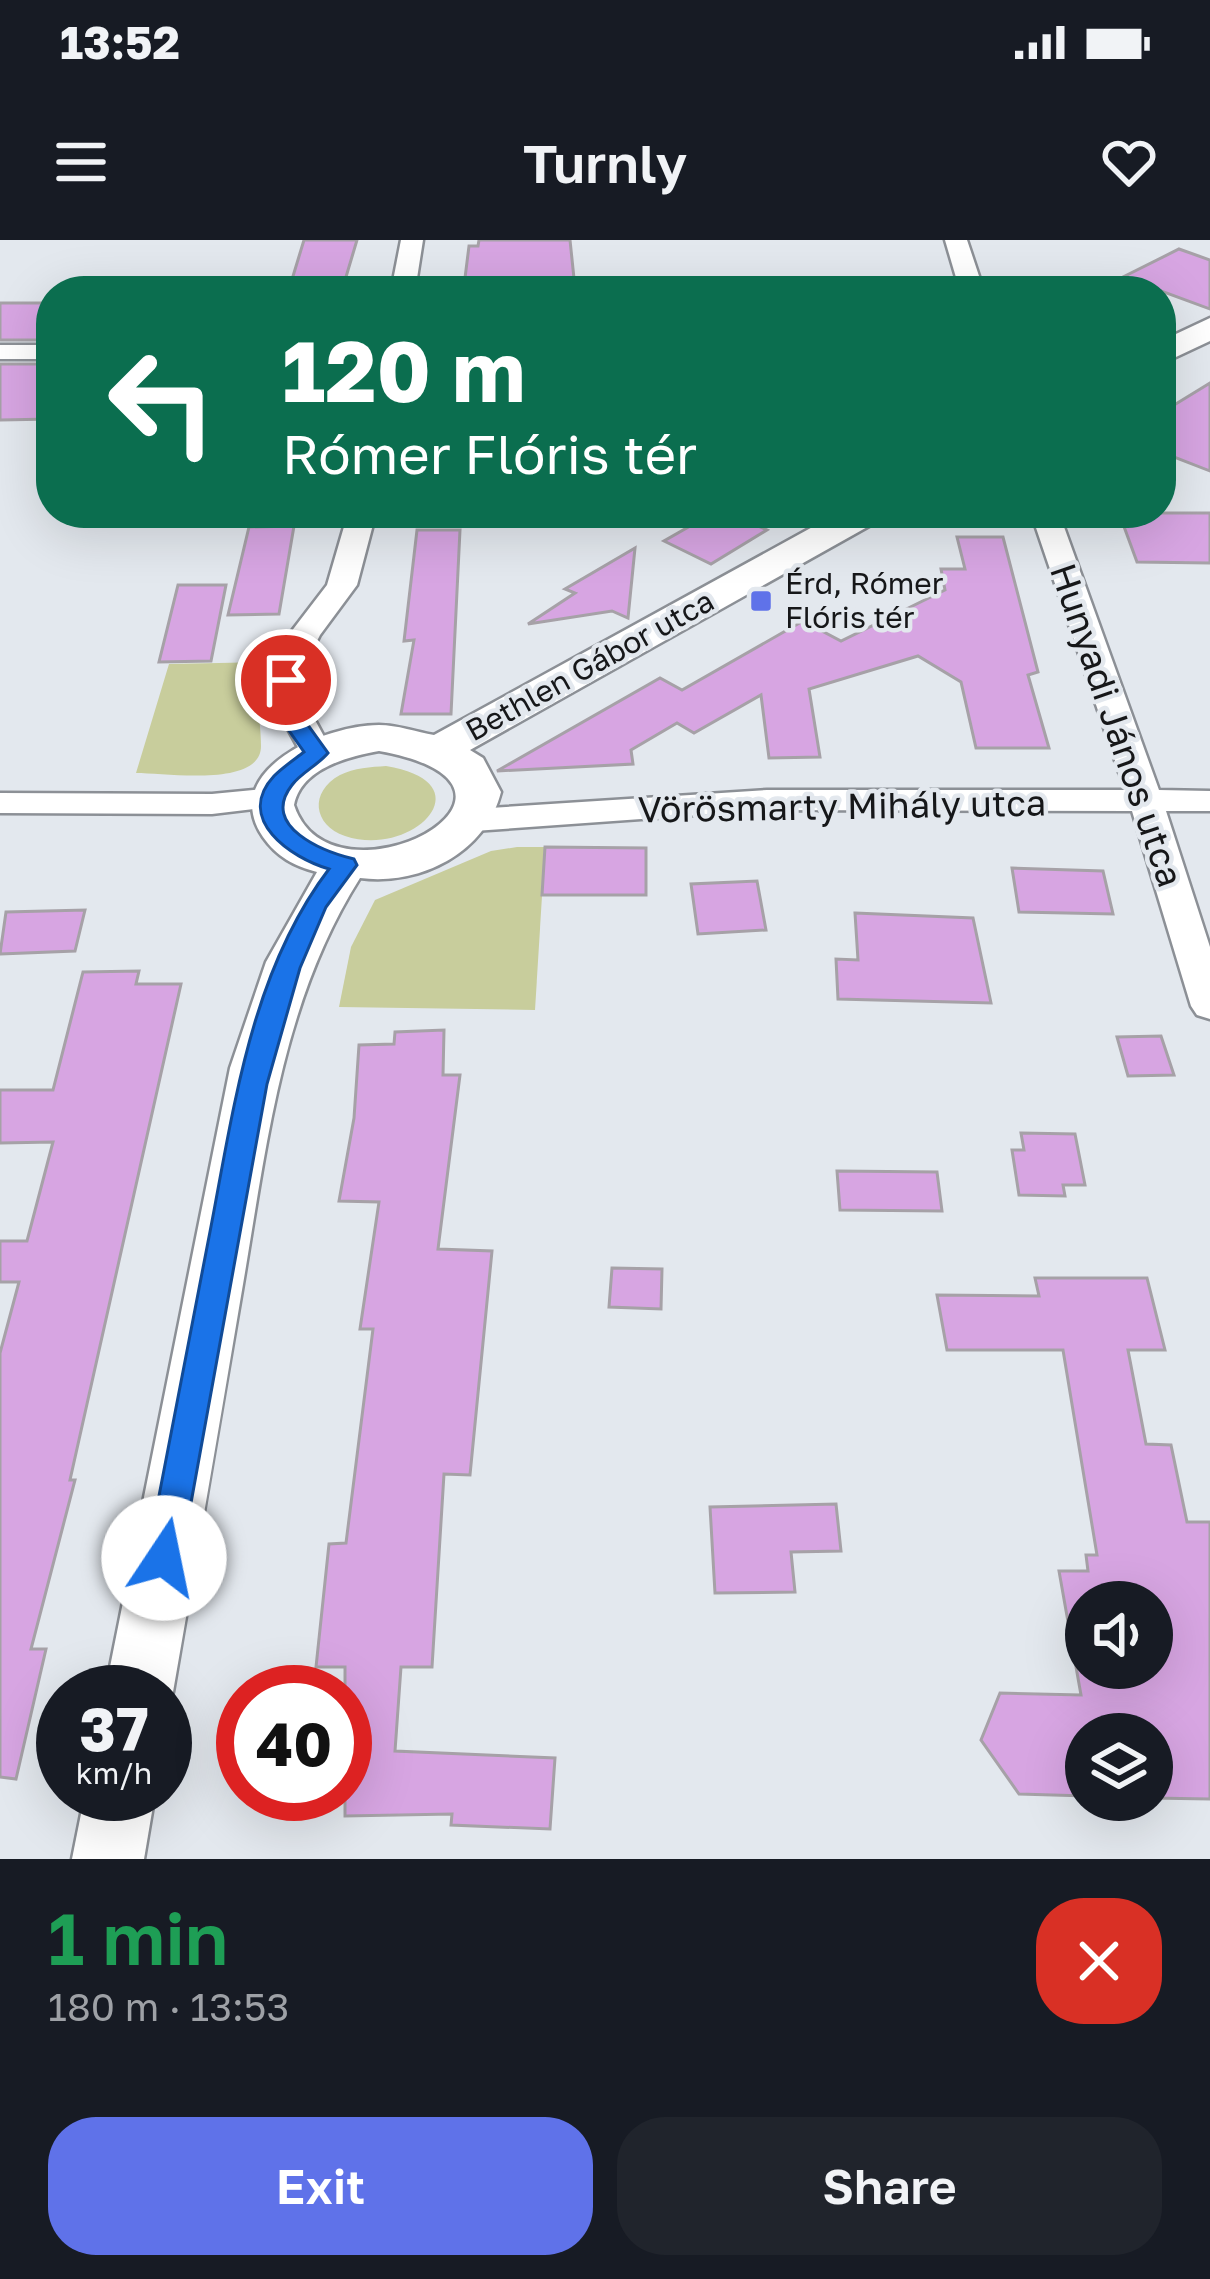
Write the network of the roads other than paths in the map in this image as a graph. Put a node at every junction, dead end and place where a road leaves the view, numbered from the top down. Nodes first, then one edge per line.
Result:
1 (412, 240) edge
2 (956, 240) edge
3 (406, 276) edge
4 (967, 276) edge
5 (1210, 328) edge
6 (1176, 346) edge
7 (0, 352) edge
8 (36, 352) edge
9 (359, 528) edge
10 (838, 528) edge
11 (1050, 528) edge
12 (441, 749) junction
13 (317, 753) junction
14 (274, 798) junction
15 (1146, 801) junction
16 (1210, 801) edge
17 (0, 803) edge
18 (474, 820) junction
19 (345, 865) junction
20 (1210, 1006) edge
21 (145, 1665) edge
22 (115, 1821) edge
23 (108, 1859) edge

1 - 3 street
2 - 4 street
5 - 6 street
7 - 8 street
9 - 13 street
10 - 12 street, Bethlen Gábor utca
11 - 15 street, Hunyadi János utca
12 - 13 street
12 - 18 street
13 - 14 street
14 - 17 street
14 - 19 street
15 - 16 street, Vörösmarty Mihály utca
15 - 18 street, Vörösmarty Mihály utca
15 - 20 street, Hunyadi János utca
18 - 19 street
19 - 21 street
22 - 23 street

